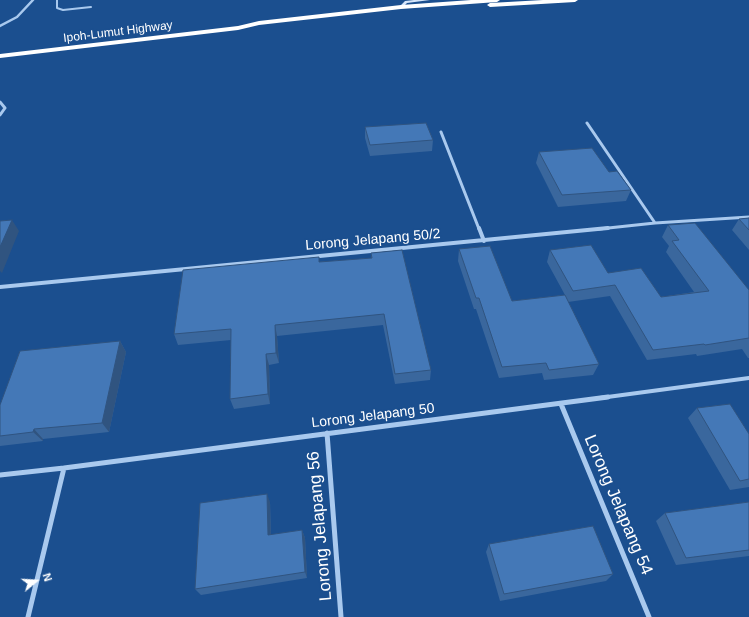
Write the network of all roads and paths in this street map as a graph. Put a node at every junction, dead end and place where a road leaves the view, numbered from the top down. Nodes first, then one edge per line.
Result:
1 (33, 0) edge
2 (57, 0) edge
3 (428, 0) edge
4 (498, 0) edge
5 (575, 0) edge
6 (91, 7) dead end
7 (401, 7) junction
8 (0, 26) edge
9 (238, 28) junction
10 (0, 56) edge
11 (0, 102) edge
12 (0, 115) edge
13 (588, 123) dead end
14 (441, 132) dead end
15 (749, 217) edge
16 (655, 223) junction
17 (484, 241) junction
18 (0, 287) edge
19 (749, 378) edge
20 (560, 404) junction
21 (326, 433) junction
22 (64, 468) junction
23 (0, 475) edge
24 (28, 617) edge
25 (341, 617) edge
26 (649, 617) edge

1 - 8 street
2 - 6 lane
3 - 7 street
4 - 7 highway, Ipoh-Lumut Highway
5 - 9 highway, Ipoh-Lumut Highway
7 - 9 highway, Ipoh-Lumut Highway
9 - 10 highway, Ipoh-Lumut Highway
11 - 12 street
13 - 16 street
14 - 17 street
15 - 16 street, Lorong Jelapang 50/2
16 - 17 street, Lorong Jelapang 50/2
17 - 18 street, Lorong Jelapang 50/2
19 - 20 street, Lorong Jelapang 50
20 - 21 street, Lorong Jelapang 50
20 - 26 street, Lorong Jelapang 54
21 - 22 street, Lorong Jelapang 50
21 - 25 street, Lorong Jelapang 56
22 - 23 street, Lorong Jelapang 50
22 - 24 street

